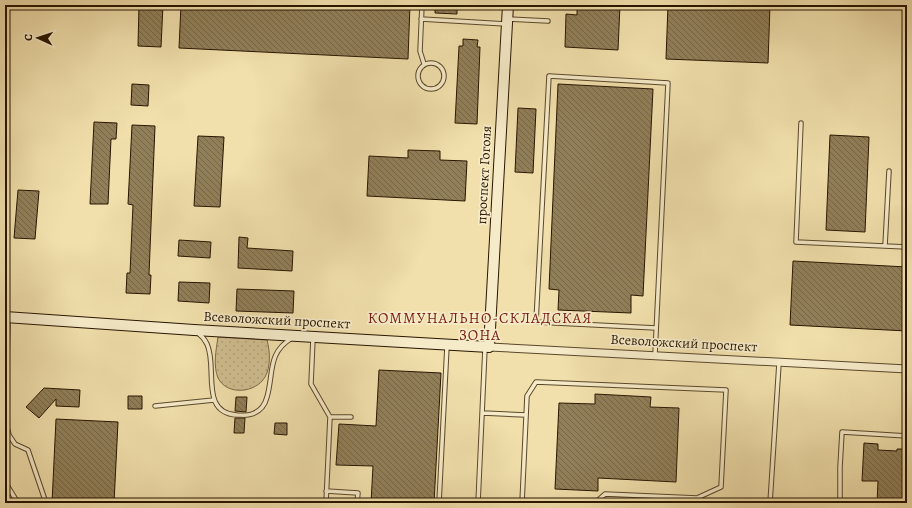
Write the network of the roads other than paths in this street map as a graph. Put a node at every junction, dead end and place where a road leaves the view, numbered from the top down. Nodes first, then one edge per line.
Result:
1 (422, 5) edge
2 (508, 5) edge
3 (421, 19) junction
4 (507, 21) junction
5 (548, 21) dead end
6 (424, 64) junction
7 (801, 123) dead end
8 (889, 171) dead end
9 (886, 246) junction
10 (907, 247) edge
11 (6, 317) edge
12 (656, 328) junction
13 (194, 330) junction
14 (296, 336) junction
15 (313, 337) junction
16 (447, 344) junction
17 (487, 347) junction
18 (655, 355) junction
19 (779, 362) junction
20 (907, 369) edge
21 (5, 391) edge
22 (214, 400) junction
23 (155, 406) dead end
24 (483, 413) junction
25 (526, 415) junction
26 (330, 417) junction
27 (351, 418) dead end
28 (5, 419) edge
29 (907, 436) edge
30 (5, 482) edge
31 (326, 491) junction
32 (18, 503) edge
33 (46, 503) edge
34 (326, 503) edge
35 (357, 503) edge
36 (438, 503) edge
37 (478, 503) edge
38 (522, 503) edge
39 (594, 503) edge
40 (770, 503) edge
41 (840, 503) edge

1 - 3 lane
2 - 4 street, проспект Гоголя
3 - 4 lane
3 - 6 lane
4 - 5 lane
4 - 17 street, проспект Гоголя
6 - 6 lane
7 - 9 lane
8 - 9 lane
9 - 10 lane
11 - 13 street, Всеволожский проспект
11 - 21 lane
12 - 12 lane
12 - 18 lane
13 - 14 street, Всеволожский проспект
13 - 22 lane
14 - 15 street, Всеволожский проспект
14 - 22 lane
15 - 16 street, Всеволожский проспект
15 - 26 lane
16 - 17 street, Всеволожский проспект
16 - 36 lane
17 - 18 street, Всеволожский проспект
17 - 24 lane
18 - 19 street, Всеволожский проспект
19 - 20 street, Всеволожский проспект
19 - 40 lane
22 - 23 lane
24 - 25 lane
24 - 37 lane
25 - 38 lane
25 - 39 lane
26 - 27 lane
26 - 31 lane
28 - 33 lane
29 - 41 lane
30 - 32 lane
31 - 34 lane
31 - 35 lane

